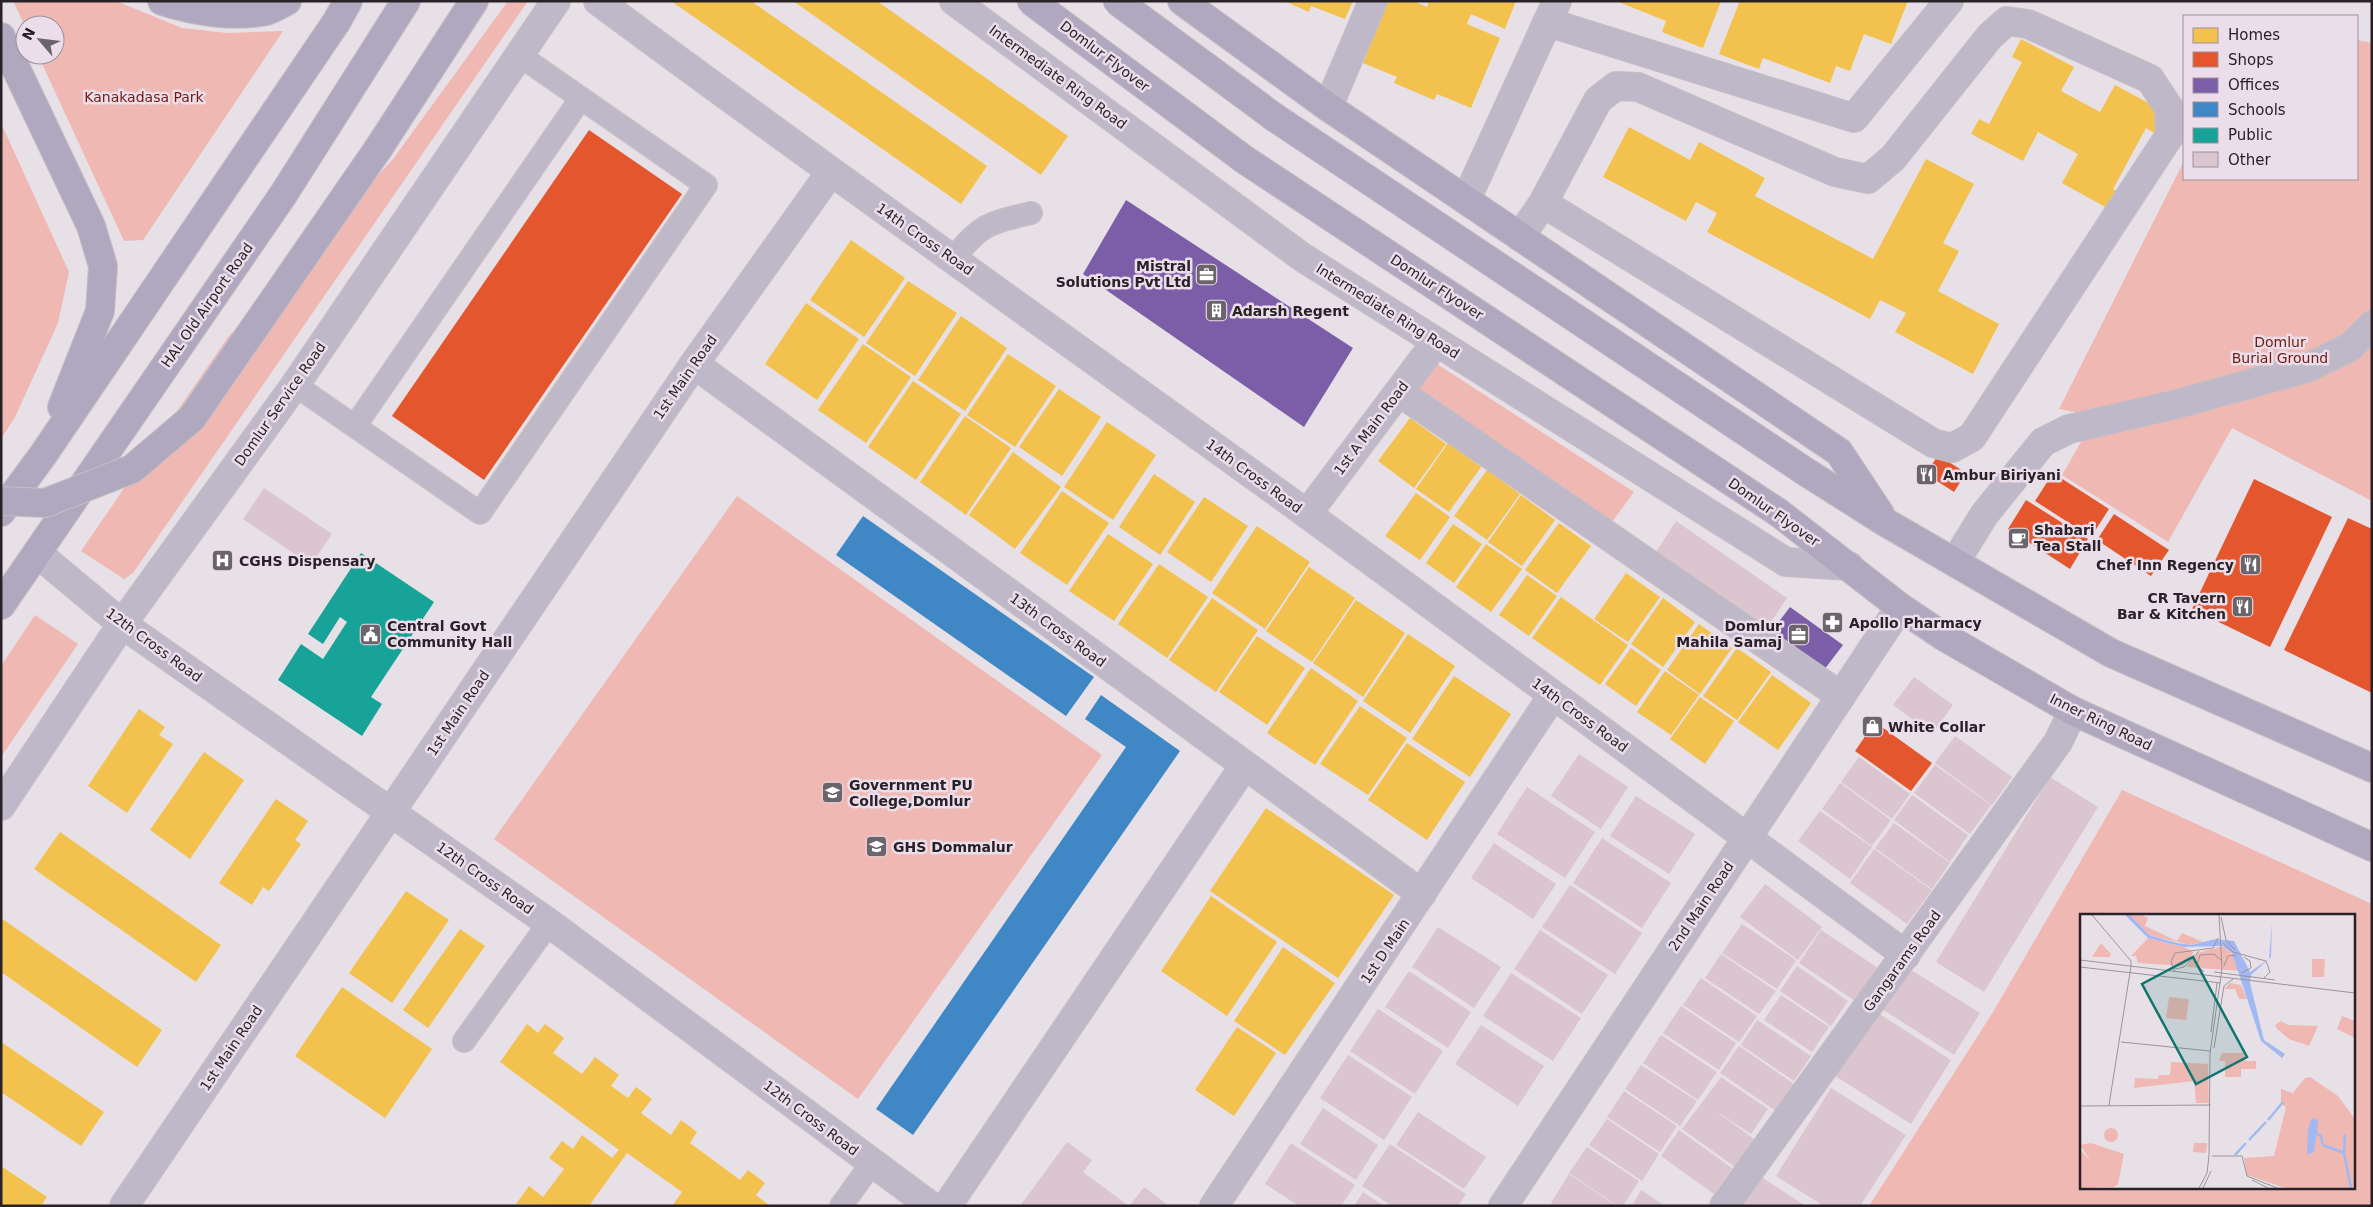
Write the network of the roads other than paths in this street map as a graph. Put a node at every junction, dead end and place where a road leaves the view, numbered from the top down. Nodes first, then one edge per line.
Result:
1 (162, 1) edge
2 (348, 1) edge
3 (406, 1) edge
4 (474, 1) edge
5 (556, 1) edge
6 (598, 1) edge
7 (954, 1) edge
8 (1031, 1) edge
9 (1117, 1) edge
10 (1373, 1) edge
11 (1949, 1) edge
12 (1186, 2) edge
13 (277, 6) edge
14 (1552, 12) edge
15 (1, 37) edge
16 (519, 55) junction
17 (581, 98) junction
18 (1328, 107) junction
19 (830, 172) junction
20 (1466, 200) junction
21 (1543, 204) junction
22 (1031, 213) dead end
23 (1520, 237) junction
24 (953, 259) junction
25 (2372, 325) edge
26 (1436, 342) junction
27 (694, 364) junction
28 (295, 385) junction
29 (1399, 392) junction
30 (355, 426) junction
31 (43, 455) junction
32 (1, 501) edge
33 (1, 512) edge
34 (1307, 514) junction
35 (1885, 522) junction
36 (37, 553) junction
37 (1955, 562) junction
38 (1849, 566) junction
39 (1, 605) edge
40 (1900, 607) junction
41 (122, 624) junction
42 (1553, 695) junction
43 (1841, 696) junction
44 (2073, 711) junction
45 (1244, 766) junction
46 (2372, 768) edge
47 (1, 806) edge
48 (391, 812) junction
49 (1747, 838) junction
50 (2372, 846) edge
51 (1422, 894) junction
52 (549, 923) junction
53 (1906, 955) junction
54 (464, 1041) dead end
55 (872, 1163) junction
56 (124, 1206) edge
57 (841, 1206) edge
58 (931, 1206) edge
59 (947, 1206) edge
60 (1214, 1206) edge
61 (1503, 1206) edge
62 (1724, 1206) edge

1 - 13 main road
2 - 31 main road
3 - 36 main road, HAL Old Airport Road
4 - 32 main road, bridge
5 - 16 street, Domlur Service Road
6 - 19 street, 14th Cross Road
7 - 26 street, Intermediate Ring Road
8 - 38 main road, Domlur Flyover, bridge
9 - 35 main road, bridge
10 - 18 street
11 - 14 street
12 - 18 main road
14 - 20 street
15 - 31 main road
16 - 17 lane
16 - 28 street, Domlur Service Road
17 - 30 lane
17 - 30 lane
18 - 20 main road
19 - 24 street, 14th Cross Road
19 - 27 street, 1st Main Road
20 - 23 main road
21 - 21 street
21 - 23 street
22 - 24 lane
23 - 35 main road
24 - 34 street, 14th Cross Road
25 - 37 street
26 - 29 street, 1st A Main Road
26 - 38 street, Intermediate Ring Road
27 - 45 street, 13th Cross Road
27 - 48 street, 1st Main Road
28 - 30 lane
28 - 41 street, Domlur Service Road
29 - 34 street, 1st A Main Road
29 - 43 street
31 - 33 main road
34 - 42 street, 14th Cross Road
35 - 37 main road
36 - 39 main road, HAL Old Airport Road
36 - 41 street, 12th Cross Road
37 - 46 main road
38 - 40 main road, Inner Ring Road
40 - 43 street, 2nd Main Road
40 - 44 main road, Inner Ring Road
41 - 47 street, Domlur Service Road
41 - 48 street, 12th Cross Road
42 - 49 street, 14th Cross Road
42 - 51 street, 1st D Main
43 - 49 street, 2nd Main Road
44 - 50 main road, Inner Ring Road
44 - 53 street, Gangarams Road
45 - 51 street, 13th Cross Road
45 - 59 street
48 - 52 street, 12th Cross Road
48 - 56 street, 1st Main Road
49 - 53 street, 14th Cross Road
49 - 61 street, 2nd Main Road
51 - 60 street, 1st D Main
52 - 54 lane
52 - 55 street, 12th Cross Road
53 - 62 street, Gangarams Road
55 - 57 lane
55 - 58 street, 12th Cross Road

